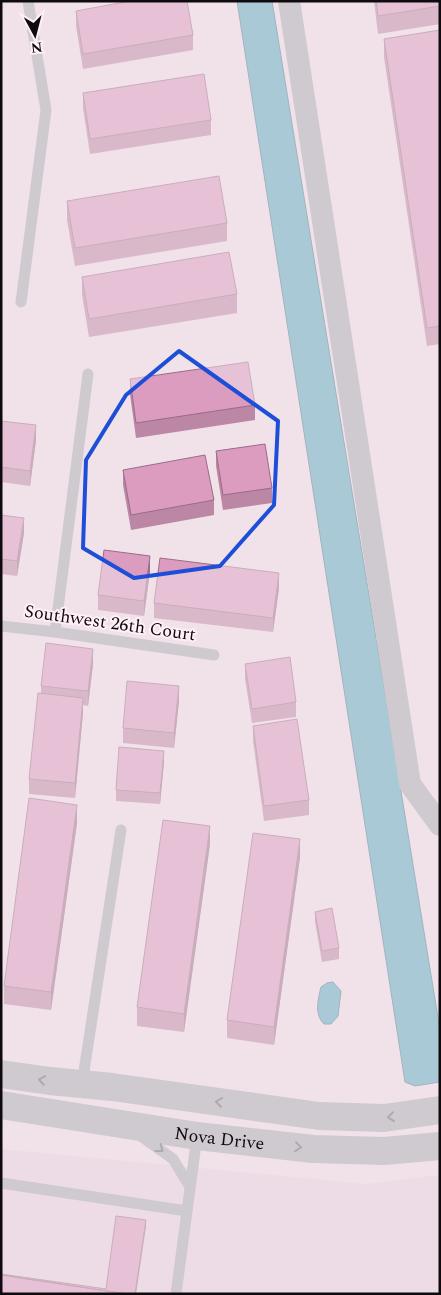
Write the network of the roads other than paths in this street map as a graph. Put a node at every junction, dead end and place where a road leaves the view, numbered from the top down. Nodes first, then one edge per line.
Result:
1 (28, 1) edge
2 (290, 1) edge
3 (21, 302) dead end
4 (88, 374) dead end
5 (1, 626) edge
6 (55, 632) junction
7 (214, 655) dead end
8 (440, 825) edge
9 (121, 830) dead end
10 (1, 1074) edge
11 (82, 1084) junction
12 (1, 1105) edge
13 (440, 1110) edge
14 (79, 1116) junction
15 (319, 1116) junction
16 (119, 1123) junction
17 (197, 1136) junction
18 (440, 1146) edge
19 (1, 1183) edge
20 (190, 1187) junction
21 (187, 1211) junction
22 (176, 1294) edge

1 - 3 lane
2 - 8 street
4 - 6 lane
5 - 6 lane, Southwest 26th Court
6 - 7 lane, Southwest 26th Court
9 - 11 lane
11 -> 10 street, Nova Drive
11 - 14 street
15 -> 11 street, Nova Drive
12 - 14 street, Nova Drive
13 -> 15 street, Nova Drive
14 - 16 street, Nova Drive
15 - 17 street
16 - 17 street, Nova Drive
16 -> 20 lane
17 -> 18 street, Nova Drive
17 - 20 lane
19 - 21 lane
20 - 21 lane
21 - 22 lane

